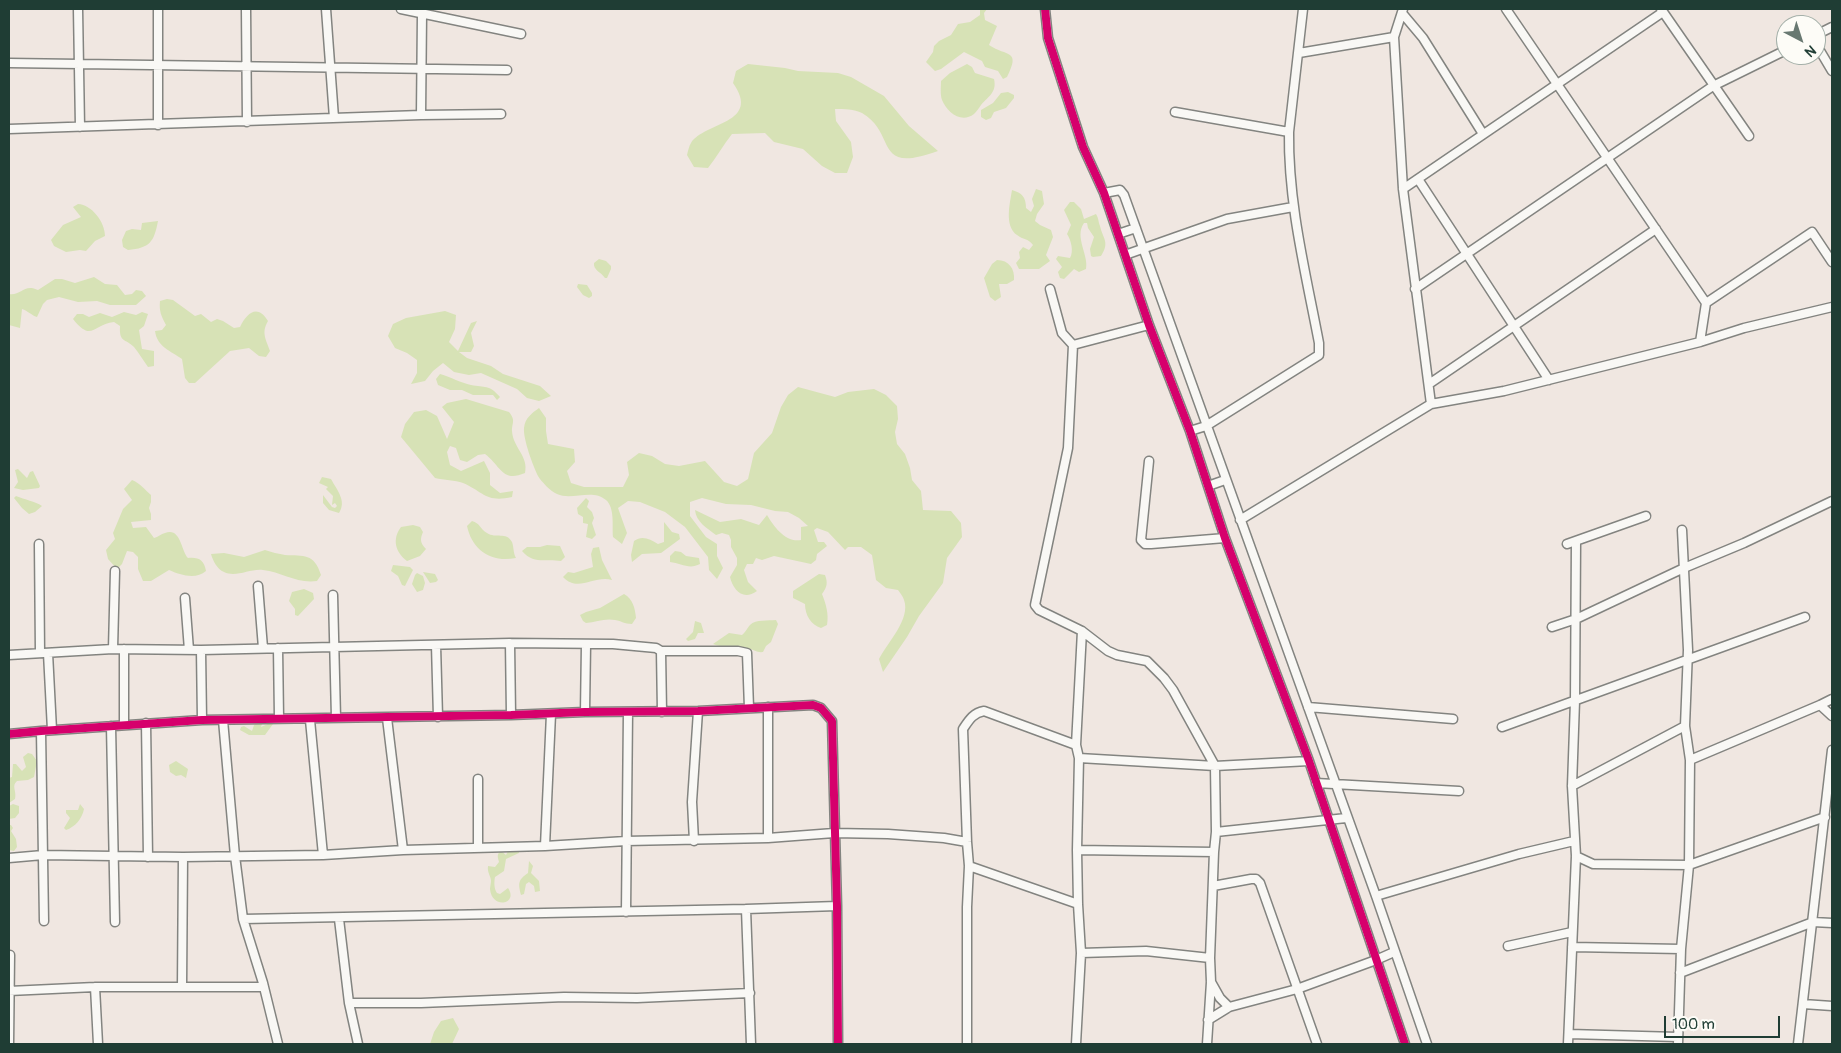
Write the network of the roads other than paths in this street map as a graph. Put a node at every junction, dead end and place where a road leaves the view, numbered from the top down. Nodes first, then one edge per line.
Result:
1 (78, 9) edge
2 (158, 9) edge
3 (246, 9) edge
4 (326, 9) edge
5 (401, 9) edge
6 (1045, 9) edge
7 (1303, 9) edge
8 (1506, 9) edge
9 (1662, 10) edge
10 (1402, 11) edge
11 (422, 14) junction
12 (521, 34) dead end
13 (1394, 37) junction
14 (1299, 53) junction
15 (1776, 55) edge
16 (9, 63) edge
17 (79, 64) junction
18 (158, 65) junction
19 (247, 66) junction
20 (330, 68) junction
21 (422, 69) junction
22 (507, 70) dead end
23 (1557, 84) junction
24 (1713, 86) junction
25 (1175, 112) dead end
26 (502, 114) dead end
27 (422, 115) junction
28 (334, 118) junction
29 (247, 122) junction
30 (158, 125) junction
31 (80, 127) junction
32 (9, 129) edge
33 (1289, 132) junction
34 (1483, 134) junction
35 (1749, 136) dead end
36 (1607, 158) junction
37 (1418, 179) junction
38 (1403, 190) junction
39 (1104, 193) junction
40 (1293, 207) junction
41 (1136, 228) junction
42 (1656, 229) junction
43 (1118, 234) junction
44 (1143, 248) junction
45 (1125, 254) junction
46 (1466, 254) junction
47 (1832, 262) edge
48 (1050, 289) dead end
49 (1415, 289) junction
50 (1706, 303) junction
51 (1832, 307) edge
52 (1149, 325) junction
53 (1513, 326) junction
54 (1700, 342) junction
55 (1073, 345) junction
56 (1549, 380) junction
57 (1429, 384) junction
58 (1431, 404) junction
59 (1206, 426) junction
60 (1190, 431) junction
61 (1149, 461) dead end
62 (1225, 480) junction
63 (1208, 486) junction
64 (1832, 501) edge
65 (1646, 516) dead end
66 (1240, 520) junction
67 (1682, 530) dead end
68 (1225, 538) junction
69 (1576, 541) junction
70 (40, 544) dead end
71 (1567, 544) dead end
72 (1684, 568) junction
73 (115, 571) dead end
74 (258, 586) dead end
75 (333, 594) dead end
76 (184, 598) dead end
77 (1805, 617) dead end
78 (1576, 619) junction
79 (1552, 627) dead end
80 (1082, 631) junction
81 (510, 643) junction
82 (436, 645) junction
83 (586, 645) junction
84 (335, 647) junction
85 (263, 648) junction
86 (278, 648) junction
87 (113, 649) junction
88 (124, 649) junction
89 (189, 650) junction
90 (201, 650) junction
91 (661, 650) junction
92 (44, 653) junction
93 (9, 655) edge
94 (1687, 661) junction
95 (1832, 698) edge
96 (1575, 701) junction
97 (1820, 705) junction
98 (768, 707) junction
99 (749, 708) junction
100 (1308, 708) junction
101 (698, 711) junction
102 (585, 712) junction
103 (628, 712) junction
104 (662, 712) junction
105 (551, 714) junction
106 (511, 715) junction
107 (1832, 716) edge
108 (438, 717) junction
109 (279, 718) junction
110 (336, 718) junction
111 (387, 718) junction
112 (1453, 719) dead end
113 (202, 720) junction
114 (223, 720) junction
115 (310, 720) junction
116 (146, 724) junction
117 (124, 725) junction
118 (111, 726) junction
119 (1685, 726) junction
120 (1502, 728) dead end
121 (52, 730) junction
122 (41, 731) junction
123 (9, 734) edge
124 (1076, 745) junction
125 (1832, 750) edge
126 (1078, 758) junction
127 (1690, 760) junction
128 (1309, 761) junction
129 (1215, 766) junction
130 (478, 779) dead end
131 (1316, 782) junction
132 (1334, 783) junction
133 (1572, 786) junction
134 (1459, 791) dead end
135 (1825, 817) junction
136 (1346, 818) junction
137 (1328, 820) junction
138 (1216, 832) junction
139 (834, 833) junction
140 (768, 838) junction
141 (626, 841) junction
142 (694, 841) junction
143 (1574, 841) junction
144 (967, 842) junction
145 (1823, 842) junction
146 (1832, 842) edge
147 (545, 846) junction
148 (478, 848) junction
149 (403, 850) junction
150 (1077, 850) junction
151 (1214, 852) junction
152 (43, 855) junction
153 (323, 855) junction
154 (235, 856) junction
155 (1576, 856) junction
156 (114, 857) junction
157 (148, 857) junction
158 (183, 857) junction
159 (9, 858) edge
160 (1689, 864) junction
161 (969, 866) junction
162 (1213, 886) junction
163 (1376, 896) junction
164 (1078, 904) junction
165 (836, 906) junction
166 (746, 909) junction
167 (626, 912) junction
168 (243, 919) junction
169 (339, 919) junction
170 (44, 921) dead end
171 (115, 922) dead end
172 (1813, 922) junction
173 (1832, 923) edge
174 (1572, 932) junction
175 (1508, 946) dead end
176 (1572, 947) junction
177 (1681, 949) junction
178 (1081, 952) junction
179 (1394, 952) junction
180 (10, 955) dead end
181 (1210, 958) junction
182 (1376, 960) junction
183 (1680, 973) junction
184 (1211, 982) junction
185 (95, 987) junction
186 (182, 987) junction
187 (264, 987) junction
188 (1297, 989) junction
189 (9, 991) edge
190 (750, 993) junction
191 (350, 1003) junction
192 (1803, 1004) junction
193 (1832, 1006) edge
194 (1230, 1007) junction
195 (1208, 1020) junction
196 (1569, 1034) junction
197 (1678, 1041) edge
198 (9, 1044) edge
199 (98, 1044) edge
200 (278, 1044) edge
201 (358, 1044) edge
202 (751, 1044) edge
203 (838, 1044) edge
204 (967, 1044) edge
205 (1076, 1044) edge
206 (1207, 1044) edge
207 (1317, 1044) edge
208 (1405, 1044) edge
209 (1426, 1044) edge
210 (1568, 1044) edge
211 (1798, 1044) edge

1 - 17 street
2 - 18 street
3 - 19 street
4 - 20 street
5 - 11 street
6 - 39 street
7 - 14 street
8 - 23 street
9 - 23 street
9 - 24 street
10 - 13 street
10 - 34 street
11 - 12 street
11 - 21 street
13 - 14 street
13 - 38 street
14 - 33 street
15 - 24 street
16 - 17 street
17 - 18 street
17 - 31 street
18 - 19 street
18 - 30 street
19 - 20 street
19 - 29 street
20 - 21 street
20 - 28 street
21 - 22 street
21 - 27 street
23 - 34 street
23 - 36 street
24 - 35 street
24 - 36 street
25 - 33 street
26 - 27 street
27 - 28 street
28 - 29 street
29 - 30 street
30 - 31 street
31 - 32 street
33 - 40 street
34 - 37 street
36 - 42 street
36 - 46 street
37 - 38 street
37 - 46 street
38 - 49 street
39 - 41 street
39 - 43 street
40 - 44 street
40 - 59 street
41 - 43 street
41 - 44 street
42 - 50 street
42 - 53 street
43 - 45 street
44 - 45 street
44 - 59 street
45 - 52 street
46 - 49 street
46 - 53 street
47 - 50 street
48 - 55 street
49 - 57 street
50 - 54 street
51 - 54 street
52 - 55 street
52 - 60 street
53 - 56 street
53 - 57 street
54 - 56 street
55 - 80 street
56 - 58 street
57 - 58 street
58 - 66 street
59 - 60 street
59 - 62 street
60 - 63 street
61 - 68 street
62 - 63 street
62 - 66 street
63 - 68 street
64 - 72 street
65 - 69 street
66 - 100 street
67 - 72 street
68 - 128 street
69 - 71 street
69 - 78 street
70 - 92 street
72 - 78 street
72 - 94 street
73 - 87 street
74 - 85 street
75 - 84 street
76 - 89 street
77 - 94 street
78 - 79 street
78 - 96 street
80 - 124 street
80 - 129 street
81 - 82 street
81 - 83 street
81 - 106 street
82 - 84 street
82 - 108 street
83 - 91 street
83 - 102 street
84 - 86 street
84 - 110 street
85 - 86 street
85 - 90 street
86 - 109 street
87 - 88 street
87 - 92 street
88 - 89 street
88 - 117 street
89 - 90 street
90 - 113 street
91 - 99 street
91 - 104 street
92 - 93 street
92 - 121 street
94 - 96 street
94 - 119 street
95 - 97 street
96 - 120 street
96 - 133 street
97 - 107 street
97 - 127 street
98 - 99 street
98 - 139 street
98 - 140 street
99 - 101 street
100 - 112 street
100 - 132 street
101 - 104 street
101 - 142 street
102 - 103 street
102 - 105 street
103 - 104 street
103 - 141 street
105 - 106 street
105 - 147 street
106 - 108 street
108 - 111 street
109 - 114 street
109 - 115 street
110 - 111 street
110 - 115 street
111 - 149 street
113 - 114 street
113 - 116 street
114 - 154 street
115 - 153 street
116 - 117 street
116 - 157 street
117 - 118 street
118 - 121 street
118 - 156 street
119 - 127 street
119 - 133 street
121 - 122 street
122 - 123 street
122 - 152 street
124 - 126 street
124 - 144 street
125 - 135 street
126 - 129 street
126 - 150 street
127 - 160 street
128 - 129 street
128 - 131 street
129 - 138 street
130 - 148 street
131 - 132 street
131 - 137 street
132 - 134 street
132 - 136 street
133 - 143 street
135 - 145 street
135 - 160 street
136 - 137 street
136 - 163 street
137 - 138 street
137 - 182 street
138 - 151 street
139 - 140 street
139 - 144 street
139 - 165 street
140 - 142 street
141 - 142 street
141 - 147 street
141 - 167 street
143 - 155 street
143 - 163 street
144 - 161 street
145 - 146 street
145 - 172 street
147 - 148 street
148 - 149 street
149 - 153 street
150 - 151 street
150 - 164 street
151 - 162 street
152 - 156 street
152 - 159 street
152 - 170 street
153 - 154 street
154 - 158 street
154 - 168 street
155 - 160 street
155 - 174 street
156 - 157 street
156 - 171 street
157 - 158 street
158 - 186 street
160 - 177 street
161 - 164 street
161 - 204 street
162 - 181 street
162 - 188 street
163 - 179 street
164 - 178 street
165 - 166 street
165 - 203 street
166 - 167 street
166 - 190 street
167 - 169 street
168 - 169 street
168 - 187 street
169 - 191 street
172 - 173 street
172 - 183 street
172 - 192 street
174 - 175 street
174 - 176 street
176 - 177 street
176 - 196 street
177 - 183 street
178 - 181 street
178 - 205 street
179 - 182 street
179 - 209 street
180 - 189 street
181 - 184 street
182 - 188 street
182 - 208 street
183 - 197 street
184 - 194 street
184 - 195 street
185 - 186 street
185 - 189 street
185 - 199 street
186 - 187 street
187 - 200 street
188 - 194 street
188 - 207 street
189 - 198 street
190 - 191 street
190 - 202 street
191 - 201 street
192 - 193 street
192 - 211 street
194 - 195 street
195 - 206 street
196 - 197 street
196 - 210 street

